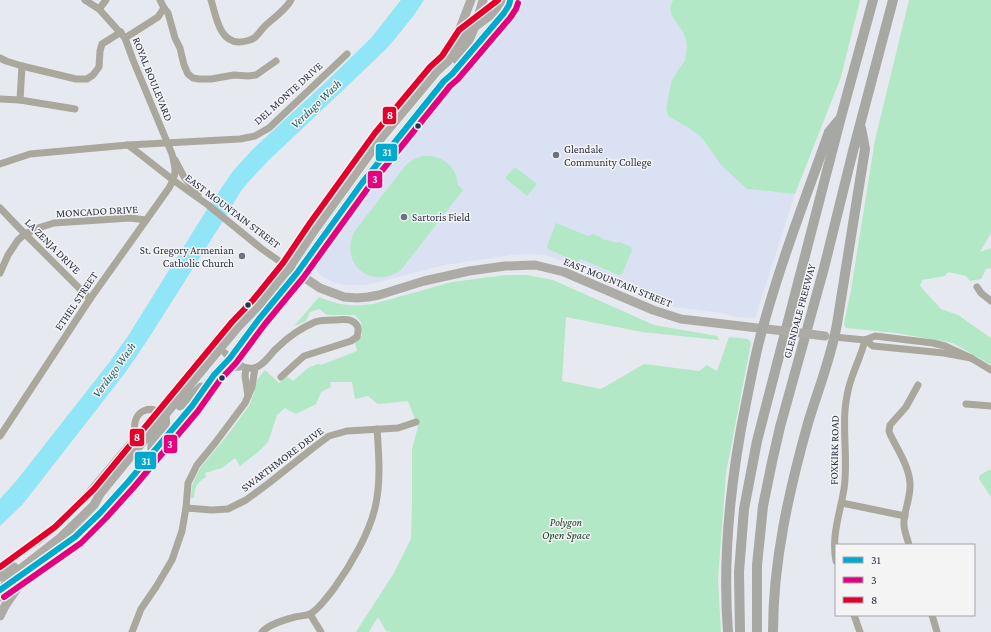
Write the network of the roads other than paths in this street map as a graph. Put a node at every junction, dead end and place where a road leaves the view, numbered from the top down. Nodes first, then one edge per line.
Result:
1 (85, 0) edge
2 (106, 0) edge
3 (160, 0) edge
4 (212, 0) edge
5 (291, 0) edge
6 (471, 0) edge
7 (483, 0) edge
8 (873, 0) edge
9 (893, 0) edge
10 (511, 1) edge
11 (164, 8) junction
12 (99, 9) junction
13 (475, 26) junction
14 (123, 35) junction
15 (347, 54) dead end
16 (0, 58) edge
17 (276, 62) dead end
18 (22, 66) junction
19 (436, 72) junction
20 (444, 81) junction
21 (0, 99) edge
22 (20, 100) junction
23 (75, 109) dead end
24 (841, 117) junction
25 (860, 123) junction
26 (381, 138) junction
27 (168, 144) junction
28 (128, 145) junction
29 (392, 147) junction
30 (172, 154) junction
31 (0, 164) edge
32 (173, 180) junction
33 (208, 205) junction
34 (0, 208) edge
35 (146, 220) junction
36 (25, 234) junction
37 (288, 268) junction
38 (0, 272) edge
39 (297, 273) junction
40 (977, 287) dead end
41 (90, 299) junction
42 (991, 301) edge
43 (243, 322) junction
44 (766, 329) junction
45 (830, 336) junction
46 (865, 340) junction
47 (228, 356) junction
48 (243, 367) junction
49 (255, 368) junction
50 (991, 370) edge
51 (217, 372) junction
52 (282, 377) dead end
53 (194, 381) junction
54 (918, 385) dead end
55 (248, 397) junction
56 (966, 404) dead end
57 (991, 406) edge
58 (165, 417) junction
59 (416, 422) dead end
60 (377, 429) junction
61 (0, 436) edge
62 (152, 454) junction
63 (100, 494) junction
64 (842, 503) junction
65 (186, 508) junction
66 (904, 516) junction
67 (75, 537) junction
68 (909, 544) edge
69 (835, 557) edge
70 (0, 567) edge
71 (0, 577) edge
72 (1, 589) edge
73 (0, 598) edge
74 (310, 614) junction
75 (0, 616) edge
76 (854, 616) edge
77 (932, 616) edge
78 (132, 632) edge
79 (262, 632) edge
80 (320, 632) edge
81 (728, 632) edge
82 (740, 632) edge
83 (757, 632) edge
84 (773, 632) edge
85 (860, 632) edge
86 (937, 632) edge

1 - 12 street, ROYAL BOULEVARD
2 - 12 street
3 - 11 street
4 - 5 street
6 - 19 main road
7 - 13 main road
8 - 24 highway, GLENDALE FREEWAY
9 - 25 highway, GLENDALE FREEWAY
10 - 13 main road
10 - 20 main road
11 - 14 street
11 - 17 street
12 - 14 street, ROYAL BOULEVARD
13 - 19 main road
13 - 20 main road
14 - 18 street
14 - 27 street, ROYAL BOULEVARD
15 - 27 street, DEL MONTE DRIVE
16 - 18 street
18 - 22 street
19 - 26 main road
20 - 29 main road
21 - 22 street
22 - 23 street
24 - 44 highway
24 - 82 highway, GLENDALE FREEWAY
25 - 45 highway
25 - 83 highway, GLENDALE FREEWAY
26 - 29 main road
26 - 37 main road
27 - 28 street, DEL MONTE DRIVE
27 - 30 street, ROYAL BOULEVARD
28 - 31 street
28 - 32 street, EAST MOUNTAIN STREET
29 - 39 main road
30 - 32 street, ROYAL BOULEVARD
30 - 33 street
32 - 33 street, EAST MOUNTAIN STREET
32 - 35 street, ETHEL STREET
33 - 37 street, EAST MOUNTAIN STREET
34 - 36 street, LA ZENJA DRIVE
35 - 36 street, MONCADO DRIVE
35 - 41 street, ETHEL STREET
36 - 38 street, MONCADO DRIVE
36 - 41 street, LA ZENJA DRIVE
37 - 39 main road, EAST MOUNTAIN STREET
37 - 43 main road
39 - 44 main road, EAST MOUNTAIN STREET
39 - 47 main road
40 - 42 street
41 - 61 street, ETHEL STREET
43 - 47 main road
43 - 53 main road
44 - 45 main road, EAST MOUNTAIN STREET, bridge
44 - 81 highway
45 - 46 street
45 - 84 highway
46 - 50 street
46 - 64 street, FOXKIRK ROAD
47 - 48 street
47 - 51 main road
47 - 53 main road
48 - 49 street
48 - 51 main road
48 - 55 street
49 - 52 street
49 - 55 street
51 - 58 main road
51 - 62 main road
53 - 58 main road
54 - 66 street
55 - 65 street
56 - 57 street
58 - 62 main road
58 - 63 main road
58 - 70 street
59 - 60 street, SWARTHMORE DRIVE
60 - 65 street, SWARTHMORE DRIVE
60 - 74 street
62 - 67 main road
63 - 71 main road
63 - 72 main road
64 - 66 street
64 - 69 street, FOXKIRK ROAD
65 - 78 street
66 - 68 street
67 - 72 main road
67 - 75 main road
72 - 73 main road
74 - 79 street
74 - 80 street
76 - 85 street
77 - 86 street

